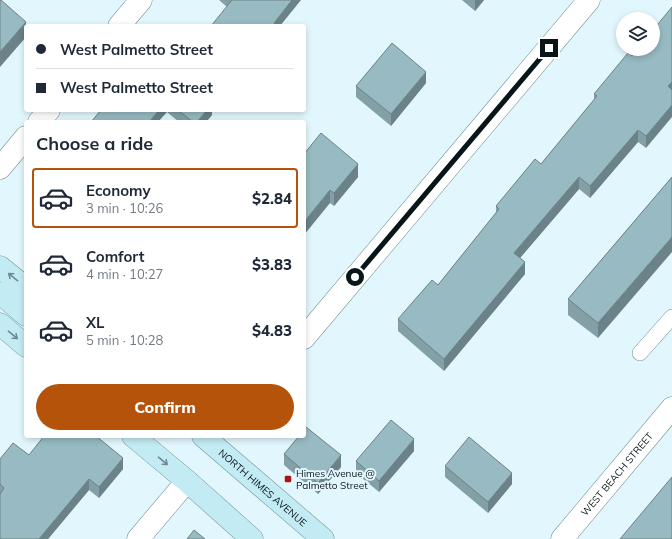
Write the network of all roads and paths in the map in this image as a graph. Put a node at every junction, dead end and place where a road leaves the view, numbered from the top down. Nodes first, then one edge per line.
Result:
1 (141, 0) edge
2 (589, 0) edge
3 (121, 24) edge
4 (47, 112) edge
5 (40, 120) edge
6 (24, 139) edge
7 (0, 168) edge
8 (0, 267) edge
9 (24, 286) edge
10 (0, 293) edge
11 (24, 313) edge
12 (672, 316) edge
13 (0, 324) edge
14 (306, 336) edge
15 (24, 344) edge
16 (640, 353) dead end
17 (672, 408) edge
18 (135, 438) edge
19 (212, 439) edge
20 (187, 481) junction
21 (138, 539) edge
22 (252, 539) edge
23 (323, 539) edge
24 (562, 539) edge

1 - 3 street
2 - 14 street
4 - 5 street
6 - 7 street
9 -> 8 street
10 - 11 street
12 - 16 lane
13 -> 15 street
17 - 24 street, WEST BEACH STREET
18 -> 20 street
19 - 23 street, NORTH HIMES AVENUE
20 - 21 street
20 - 22 street

